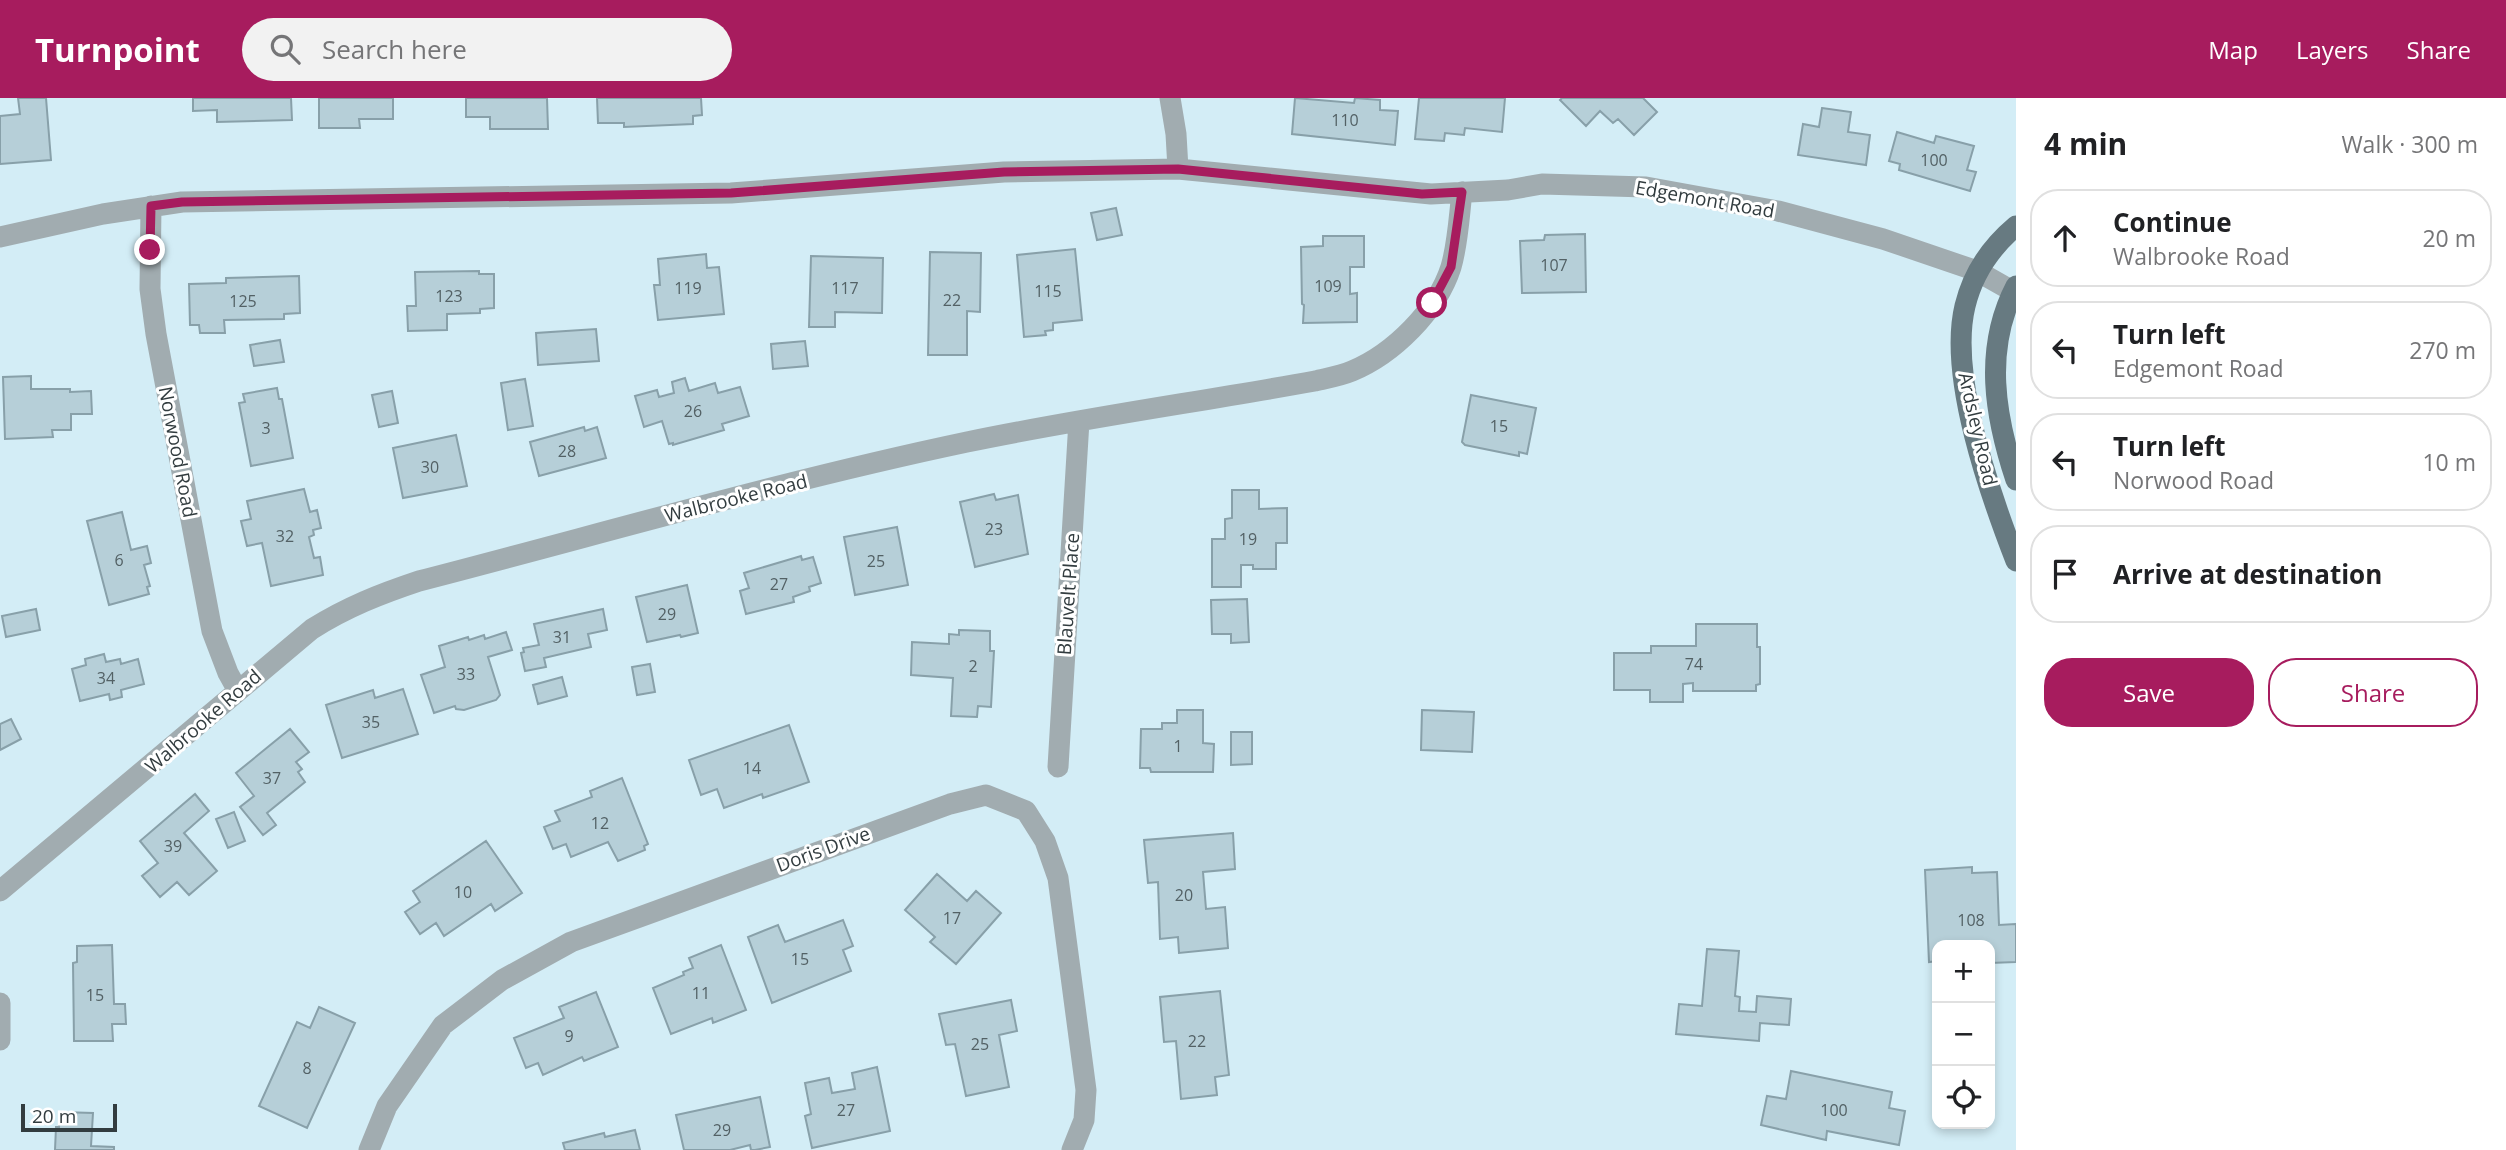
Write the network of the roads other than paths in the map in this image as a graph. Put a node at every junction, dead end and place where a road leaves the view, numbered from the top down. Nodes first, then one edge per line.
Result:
1 (1170, 98) edge
2 (1178, 169) junction
3 (1462, 192) junction
4 (151, 206) junction
5 (2016, 226) edge
6 (0, 237) edge
7 (1977, 271) junction
8 (2015, 290) edge
9 (1079, 421) junction
10 (2016, 481) edge
11 (2016, 561) edge
12 (238, 691) junction
13 (1058, 767) dead end
14 (0, 891) edge
15 (0, 1003) edge
16 (0, 1040) edge
17 (369, 1150) edge
18 (1072, 1150) edge

1 - 2 street
2 - 3 street, Edgemont Road
2 - 4 street, Edgemont Road
3 - 7 street, Edgemont Road
3 - 9 street, Walbrooke Road
4 - 6 street, Edgemont Road
4 - 12 street, Norwood Road
5 - 7 main road, Ardsley Road
7 - 8 street, Edgemont Road
7 - 11 main road, Ardsley Road
8 - 10 main road, Ardsley Road
9 - 12 street, Walbrooke Road
9 - 13 street, Blauvelt Place
12 - 14 street, Walbrooke Road
15 - 16 street
17 - 18 street, Doris Drive

